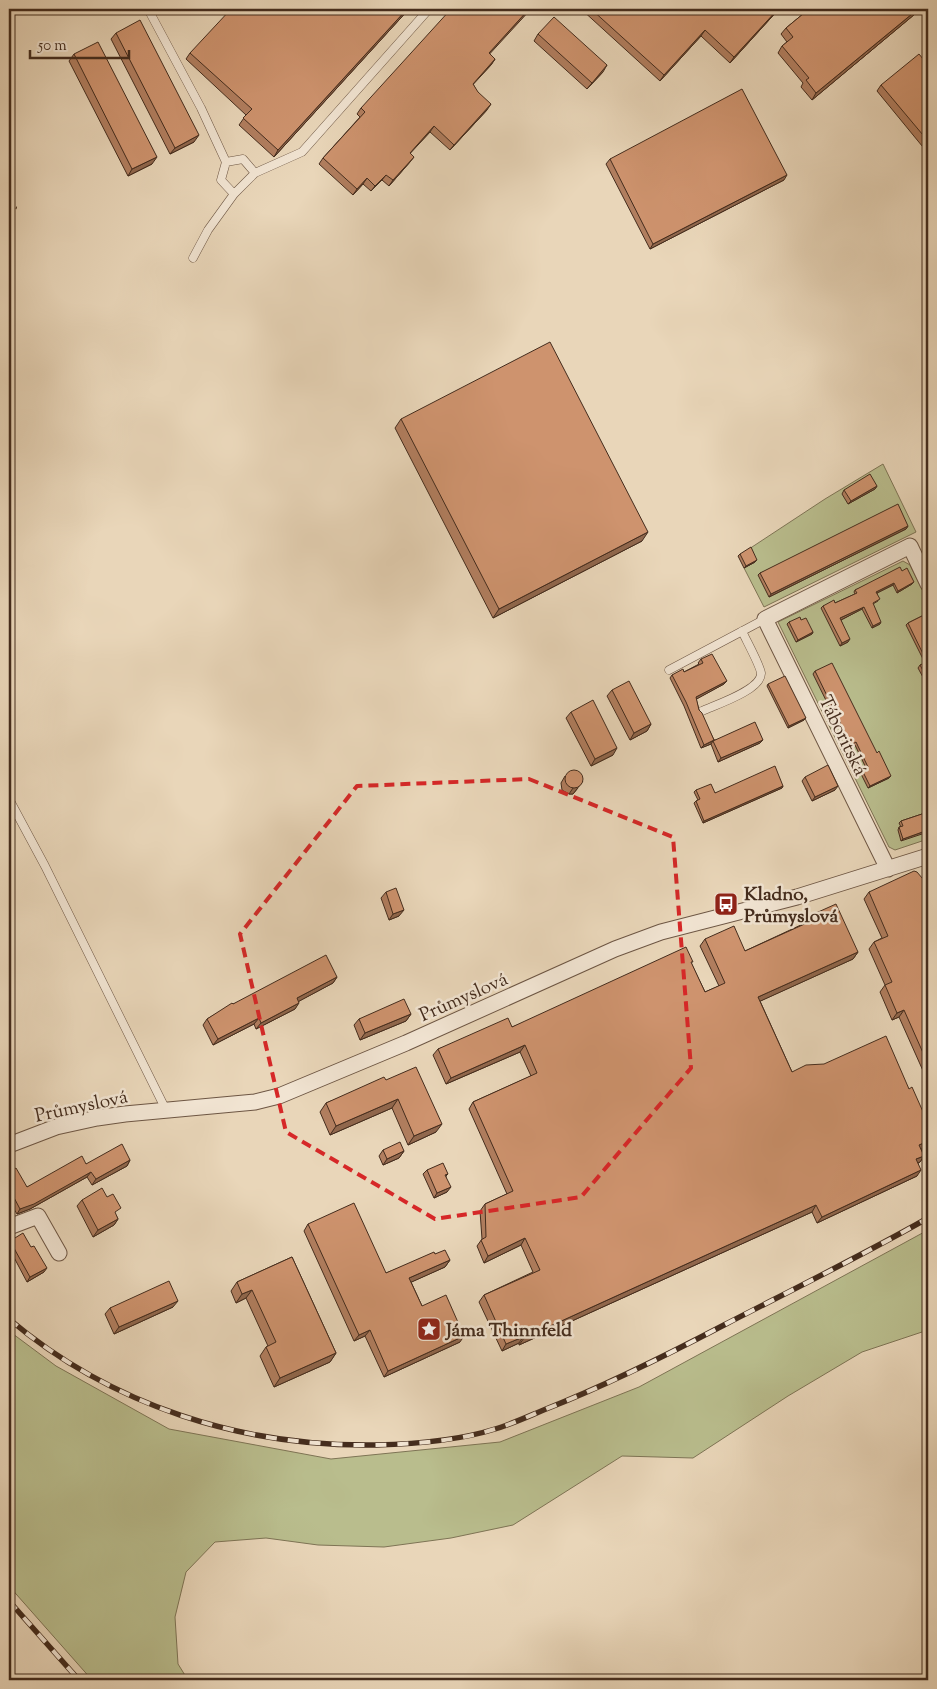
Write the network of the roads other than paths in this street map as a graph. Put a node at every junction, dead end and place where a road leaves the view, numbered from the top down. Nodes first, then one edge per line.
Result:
1 (148, 9) edge
2 (430, 9) edge
3 (226, 162) junction
4 (255, 173) junction
5 (234, 194) junction
6 (193, 258) dead end
7 (928, 584) edge
8 (765, 619) junction
9 (742, 631) junction
10 (668, 670) dead end
11 (702, 711) edge
12 (9, 799) edge
13 (928, 856) edge
14 (888, 869) junction
15 (166, 1110) junction
16 (9, 1145) edge
17 (9, 1227) edge
18 (58, 1253) dead end

1 - 3 lane
2 - 4 lane
3 - 4 lane
3 - 5 lane
4 - 5 lane
5 - 6 lane
7 - 8 street
8 - 9 lane
8 - 14 street, Táboritská
9 - 10 lane
9 - 11 lane
12 - 15 lane
13 - 14 street, Průmyslová
14 - 15 street, Průmyslová
15 - 16 street, Průmyslová
17 - 18 street

